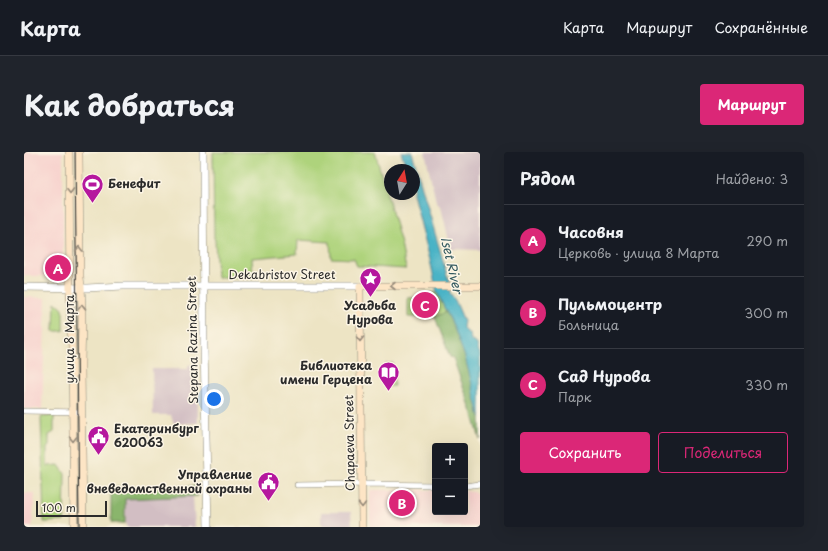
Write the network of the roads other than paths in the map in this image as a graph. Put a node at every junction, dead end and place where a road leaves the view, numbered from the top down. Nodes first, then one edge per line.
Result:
1 (70, 152) edge
2 (79, 152) edge
3 (203, 152) edge
4 (204, 285) junction
5 (360, 286) junction
6 (480, 286) edge
7 (24, 287) edge
8 (70, 288) junction
9 (81, 288) junction
10 (24, 411) edge
11 (73, 412) junction
12 (82, 412) junction
13 (362, 484) junction
14 (480, 484) edge
15 (297, 485) dead end
16 (432, 485) edge
17 (468, 486) edge
18 (74, 527) edge
19 (83, 527) edge
20 (208, 527) edge
21 (362, 527) edge

1 -> 8 main road, улица 8 Марта
9 -> 2 main road, улица 8 Марта
3 - 4 street, Stepana Razina Street
4 - 5 street, Dekabristov Street
4 - 9 street, Dekabristov Street
4 - 20 street, Stepana Razina Street
6 -> 5 main road
5 -> 13 main road, Chapaeva Street
7 - 8 street
8 - 9 street
8 - 11 main road, улица 8 Марта
12 -> 9 main road, улица 8 Марта
10 - 11 street
11 - 12 street
11 -> 18 main road, улица 8 Марта
12 - 19 main road, улица 8 Марта
13 - 15 street
13 - 16 street
13 -> 21 main road, Chapaeva Street
14 - 17 street

